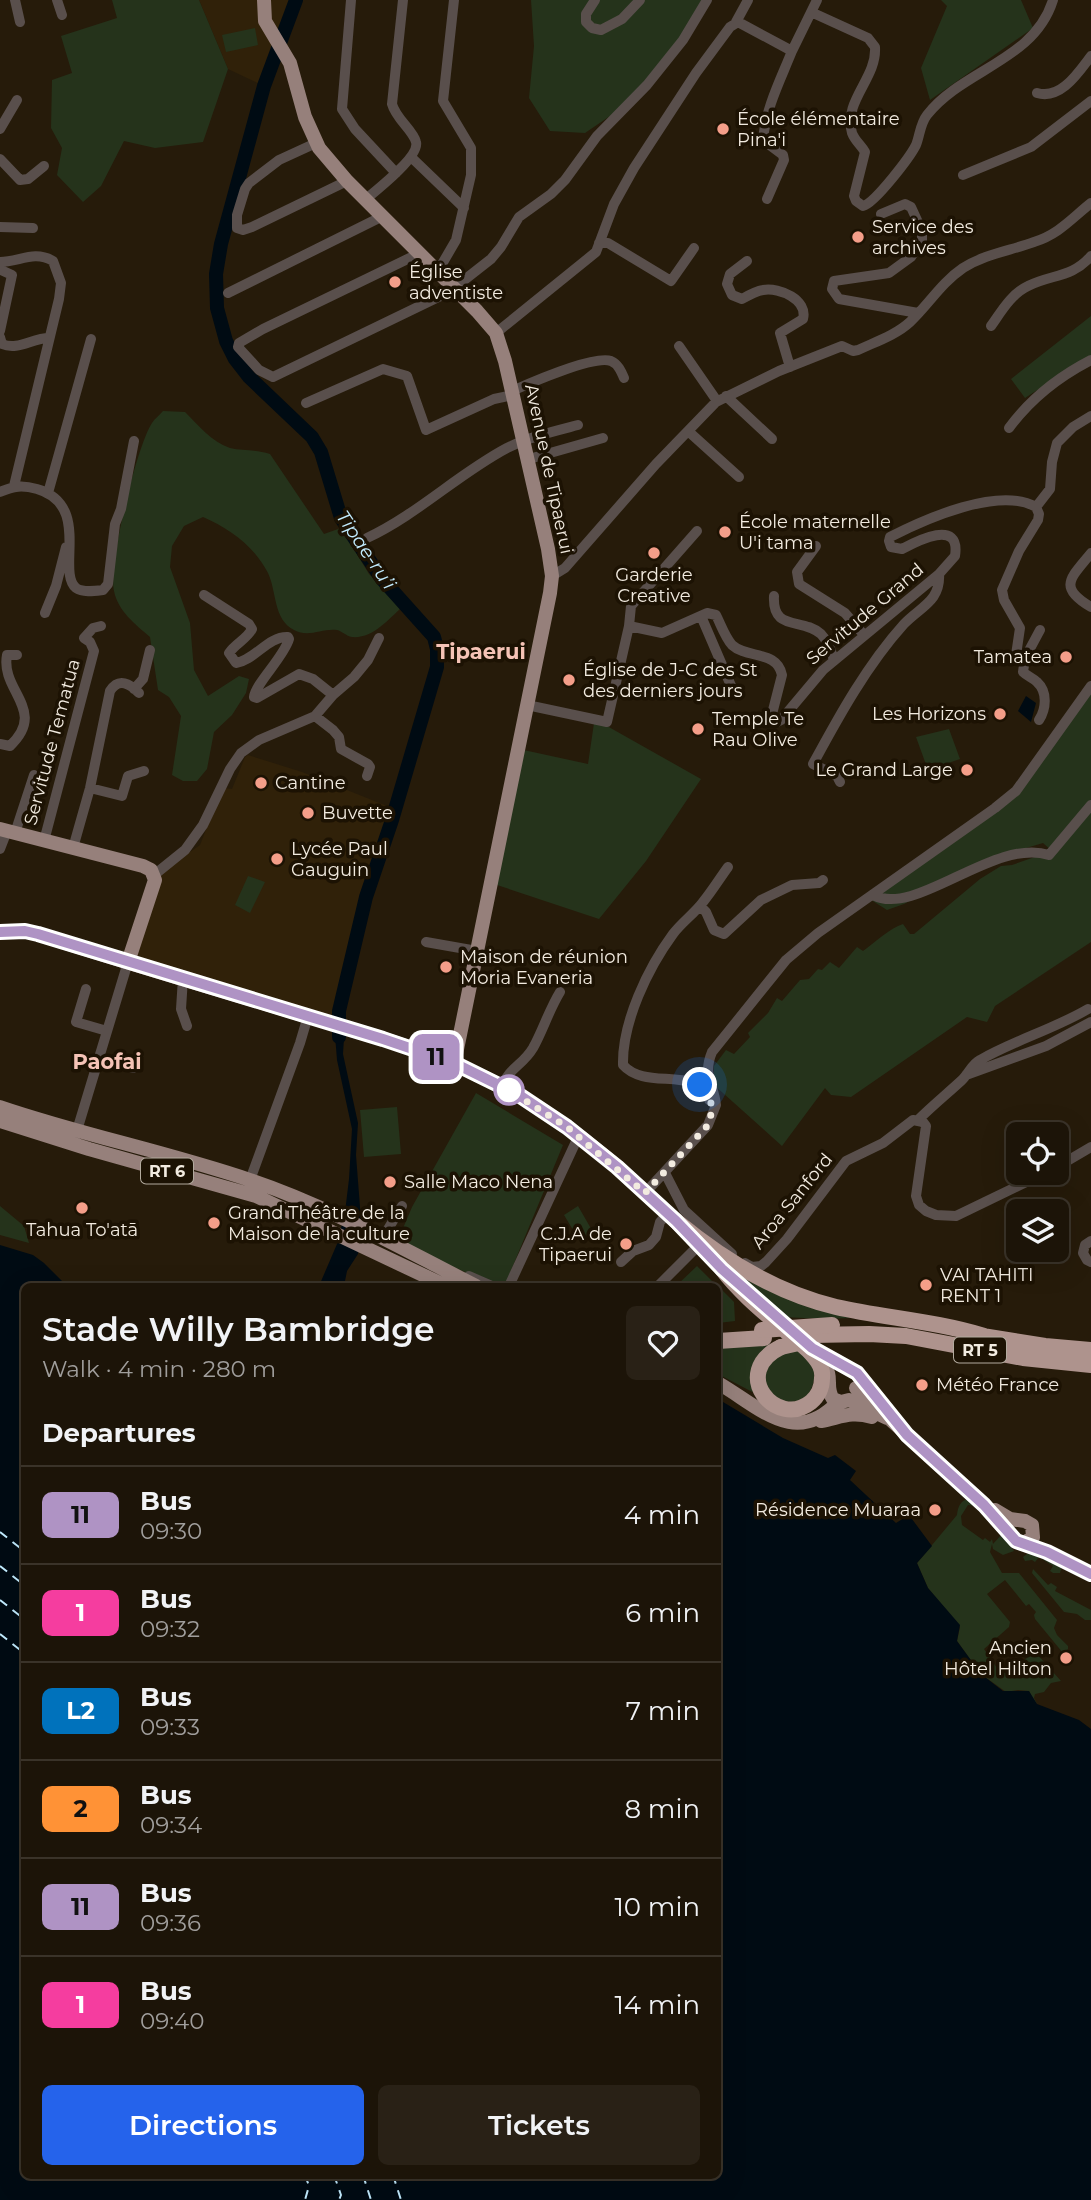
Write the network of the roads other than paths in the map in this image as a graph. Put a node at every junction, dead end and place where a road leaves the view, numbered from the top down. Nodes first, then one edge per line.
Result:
1 (15, 0) edge
2 (57, 0) edge
3 (264, 0) edge
4 (351, 0) edge
5 (403, 0) edge
6 (454, 0) edge
7 (595, 0) edge
8 (639, 0) edge
9 (707, 0) edge
10 (748, 0) edge
11 (817, 0) edge
12 (1053, 0) edge
13 (811, 12) junction
14 (62, 15) dead end
15 (20, 22) dead end
16 (736, 22) junction
17 (792, 51) junction
18 (1091, 56) edge
19 (1037, 93) dead end
20 (17, 100) dead end
21 (1091, 101) edge
22 (0, 130) edge
23 (316, 143) junction
24 (411, 157) junction
25 (0, 159) edge
26 (44, 166) dead end
27 (396, 173) junction
28 (963, 175) dead end
29 (347, 181) junction
30 (767, 199) dead end
31 (366, 200) junction
32 (1091, 203) edge
33 (464, 208) junction
34 (881, 214) dead end
35 (383, 216) junction
36 (0, 228) edge
37 (33, 228) dead end
38 (599, 243) junction
39 (694, 247) dead end
40 (419, 253) junction
41 (1091, 256) edge
42 (747, 261) dead end
43 (0, 262) edge
44 (1, 270) edge
45 (438, 271) junction
46 (455, 288) junction
47 (228, 293) dead end
48 (918, 313) junction
49 (991, 326) dead end
50 (0, 331) edge
51 (496, 333) junction
52 (0, 337) edge
53 (49, 338) junction
54 (92, 339) dead end
55 (679, 346) dead end
56 (1091, 360) edge
57 (790, 367) junction
58 (624, 377) dead end
59 (512, 393) junction
60 (722, 399) junction
61 (306, 403) dead end
62 (1091, 416) edge
63 (578, 425) dead end
64 (1009, 428) dead end
65 (688, 431) junction
66 (603, 438) dead end
67 (772, 439) dead end
68 (134, 442) dead end
69 (525, 442) junction
70 (528, 459) junction
71 (738, 477) dead end
72 (11, 490) edge
73 (48, 493) junction
74 (1036, 508) junction
75 (68, 527) junction
76 (697, 531) dead end
77 (367, 538) dead end
78 (816, 546) dead end
79 (1091, 553) edge
80 (939, 574) junction
81 (552, 576) junction
82 (204, 595) dead end
83 (774, 596) dead end
84 (1091, 607) edge
85 (45, 613) dead end
86 (701, 616) junction
87 (101, 626) dead end
88 (629, 626) junction
89 (1040, 630) dead end
90 (864, 635) junction
91 (379, 638) dead end
92 (150, 650) dead end
93 (17, 655) dead end
94 (1025, 658) junction
95 (834, 660) junction
96 (1091, 685) edge
97 (732, 688) dead end
98 (333, 695) junction
99 (527, 705) junction
100 (315, 716) junction
101 (1039, 720) dead end
102 (0, 744) edge
103 (144, 771) dead end
104 (34, 775) dead end
105 (367, 776) dead end
106 (840, 782) dead end
107 (90, 788) junction
108 (1091, 805) edge
109 (7, 831) edge
110 (44, 841) junction
111 (73, 848) junction
112 (0, 849) edge
113 (728, 867) dead end
114 (154, 875) junction
115 (823, 880) dead end
116 (873, 895) junction
117 (700, 906) junction
118 (0, 932) edge
119 (426, 942) dead end
120 (477, 951) junction
121 (128, 962) junction
122 (183, 978) junction
123 (86, 989) dead end
124 (560, 992) dead end
125 (1088, 1009) dead end
126 (308, 1016) junction
127 (1091, 1022) edge
128 (187, 1026) dead end
129 (107, 1031) junction
130 (99, 1058) junction
131 (454, 1063) junction
132 (133, 1068) dead end
133 (966, 1075) junction
134 (502, 1086) junction
135 (0, 1107) edge
136 (713, 1113) junction
137 (918, 1120) junction
138 (0, 1122) edge
139 (579, 1135) junction
140 (75, 1137) junction
141 (1091, 1147) edge
142 (1069, 1160) edge
143 (664, 1173) junction
144 (250, 1180) junction
145 (1020, 1185) edge
146 (645, 1193) junction
147 (402, 1206) dead end
148 (672, 1217) junction
149 (376, 1241) junction
150 (1089, 1241) edge
151 (699, 1245) junction
152 (621, 1262) dead end
153 (1091, 1262) edge
154 (722, 1269) junction
155 (450, 1281) edge
156 (485, 1283) edge
157 (510, 1283) edge
158 (661, 1283) edge
159 (839, 1330) junction
160 (721, 1332) edge
161 (763, 1334) junction
162 (984, 1336) junction
163 (721, 1341) edge
164 (812, 1341) junction
165 (1091, 1350) edge
166 (1091, 1365) edge
167 (721, 1385) edge
168 (840, 1390) junction
169 (789, 1409) junction
170 (891, 1421) junction
171 (809, 1423) junction
172 (907, 1435) junction
173 (984, 1505) junction
174 (1024, 1538) junction
175 (1091, 1574) edge

1 - 15 street
2 - 14 street
3 - 23 main road, Avenue de Tipaerui
4 - 27 street
5 - 24 street
6 - 33 street
7 - 8 street
9 - 46 street
10 - 16 street
11 - 13 street
12 - 13 street
13 - 17 street
16 - 17 street
16 - 38 street
17 - 30 street
18 - 19 street
20 - 22 street
21 - 28 street
23 - 29 main road, Avenue de Tipaerui
23 - 29 street
24 - 27 street
24 - 33 street
25 - 26 street
27 - 31 street
29 - 31 main road, Avenue de Tipaerui
31 - 35 main road, Avenue de Tipaerui
32 - 48 street
33 - 45 street
34 - 48 street
35 - 40 main road, Avenue de Tipaerui
35 - 47 street
36 - 37 street
38 - 39 street
38 - 51 street
40 - 45 main road, Avenue de Tipaerui
40 - 46 street
41 - 49 street
42 - 57 street
43 - 53 street
44 - 50 street
45 - 46 main road, Avenue de Tipaerui
46 - 51 main road, Avenue de Tipaerui
48 - 57 street
51 - 59 main road, Avenue de Tipaerui
52 - 53 street
53 - 72 street
54 - 73 street
55 - 60 street
56 - 64 street
57 - 60 street
58 - 59 street
59 - 61 street
59 - 69 main road, Avenue de Tipaerui
60 - 65 street
60 - 67 street
62 - 74 street
63 - 69 street
65 - 71 street
65 - 81 street
66 - 70 street
68 - 75 street
69 - 70 main road, Avenue de Tipaerui
69 - 77 street
70 - 81 main road, Avenue de Tipaerui
72 - 73 street
73 - 75 street
74 - 80 street, Servitude Grand
74 - 94 street
75 - 85 street
76 - 88 street
78 - 90 street
79 - 84 street
80 - 90 street, Servitude Grand
80 - 106 street
81 - 99 main road, Avenue de Tipaerui
82 - 98 street
83 - 95 street
86 - 88 street
86 - 95 street, Servitude Grand
86 - 97 street
87 - 110 street, Servitude Tematua
88 - 99 street
89 - 94 street
90 - 95 street, Servitude Grand
91 - 98 street
92 - 107 street
93 - 102 street
94 - 101 street
96 - 116 street
98 - 100 street
99 - 120 main road, Avenue de Tipaerui
100 - 105 street
100 - 114 street
103 - 107 street
104 - 109 street
107 - 111 street
108 - 116 street
109 - 110 main road
109 - 112 street
110 - 111 main road
111 - 114 main road
113 - 117 street
114 - 121 main road
115 - 117 street
116 - 136 street
117 - 136 street
118 - 121 main road
119 - 120 street
120 - 131 main road, Avenue de Tipaerui
121 - 122 main road
121 - 129 street
122 - 126 main road
122 - 128 street
123 - 129 street
124 - 134 street
125 - 133 street
126 - 131 main road
126 - 144 street
127 - 133 street
129 - 130 street
130 - 132 street
130 - 140 street
131 - 134 main road
133 - 137 street
134 - 139 main road
135 - 140 main road, RT 6
136 - 143 street
137 - 143 street, Aroa Sanford
137 - 145 street
138 - 140 main road, RT 6
139 - 146 main road
139 - 157 street
140 - 144 main road, RT 6
140 - 149 main road, RT 6
141 - 142 street
143 - 146 street
144 - 149 main road, RT 6
146 - 148 main road
147 - 149 street
148 - 151 main road
148 - 152 street
148 - 162 highway
149 - 155 main road, RT 6
150 - 153 street
151 - 154 main road
151 - 158 street
154 - 164 main road
154 - 169 highway
155 - 156 street
159 - 161 highway, RT 5, bridge
159 - 162 highway, RT 5
159 - 164 highway
159 - 166 highway, RT 5
160 - 161 highway, RT 5
161 - 163 highway, RT 5
161 - 164 highway, RT 5
162 - 165 highway, RT 5
164 - 168 main road
164 - 169 highway, bridge
164 - 172 main road
167 - 171 main road
168 - 169 highway
168 - 170 main road
168 - 171 main road
170 - 171 main road
170 - 172 main road
172 - 173 main road
173 - 174 main road
173 - 174 main road
174 - 175 main road

